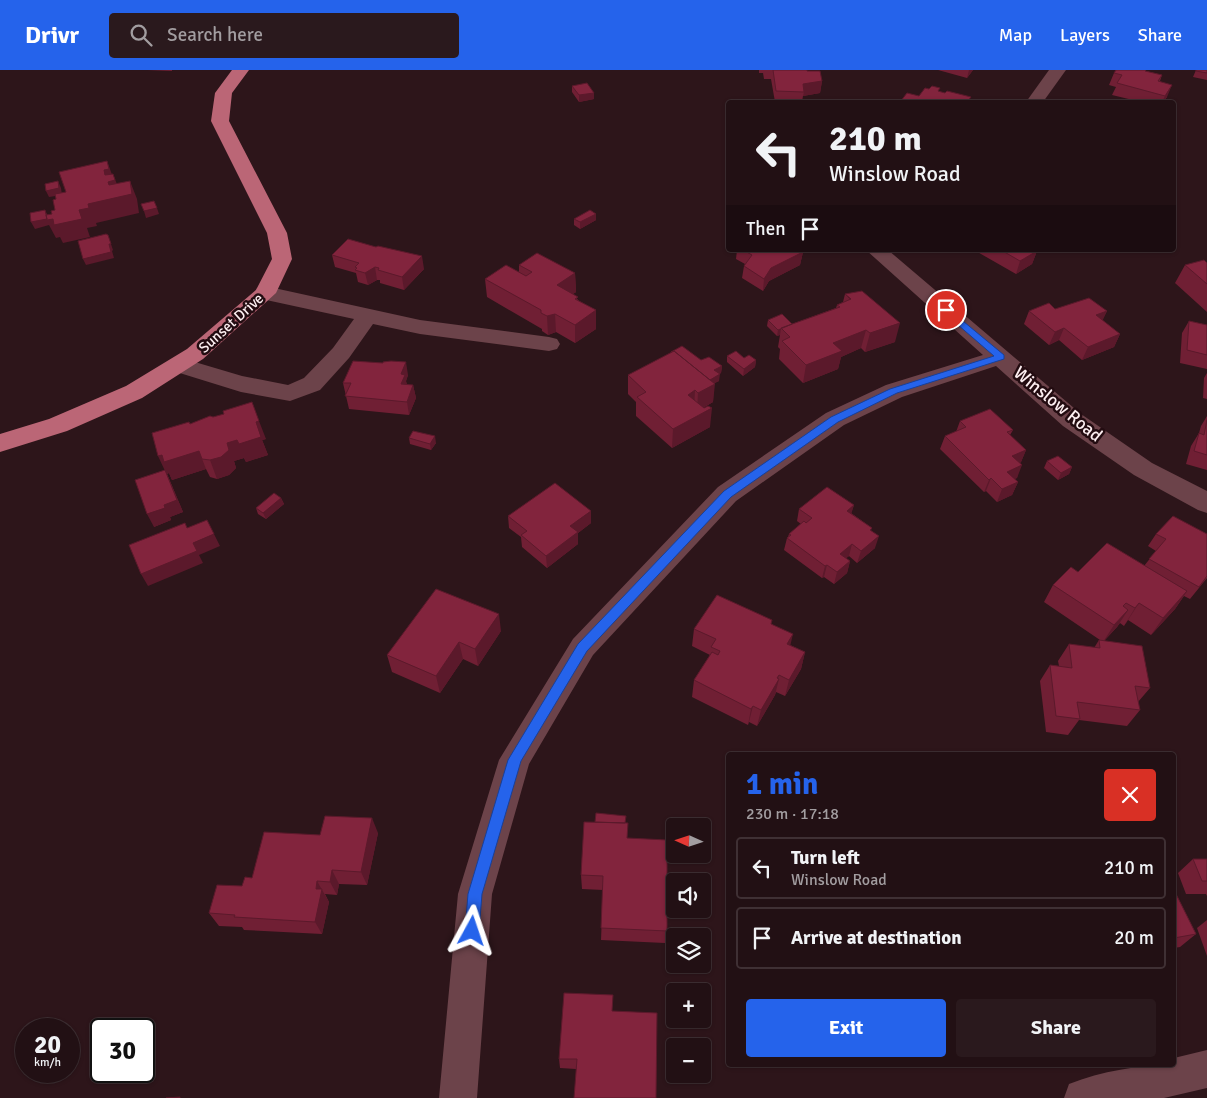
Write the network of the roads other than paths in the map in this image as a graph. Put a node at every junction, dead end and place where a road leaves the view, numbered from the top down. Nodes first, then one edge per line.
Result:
1 (241, 70) edge
2 (1058, 70) edge
3 (1036, 100) edge
4 (878, 252) edge
5 (265, 293) junction
6 (368, 317) junction
7 (549, 344) dead end
8 (1001, 357) junction
9 (178, 365) junction
10 (0, 443) edge
11 (1207, 503) edge
12 (1207, 1068) edge
13 (458, 1098) edge
14 (1083, 1098) edge

1 - 5 main road, Sunset Drive
2 - 3 street
4 - 8 street, Winslow Road
5 - 6 street
5 - 9 main road, Sunset Drive
6 - 7 street
6 - 9 street
8 - 11 street, Winslow Road
8 - 13 street
9 - 10 main road, Sunset Drive
12 - 14 street

